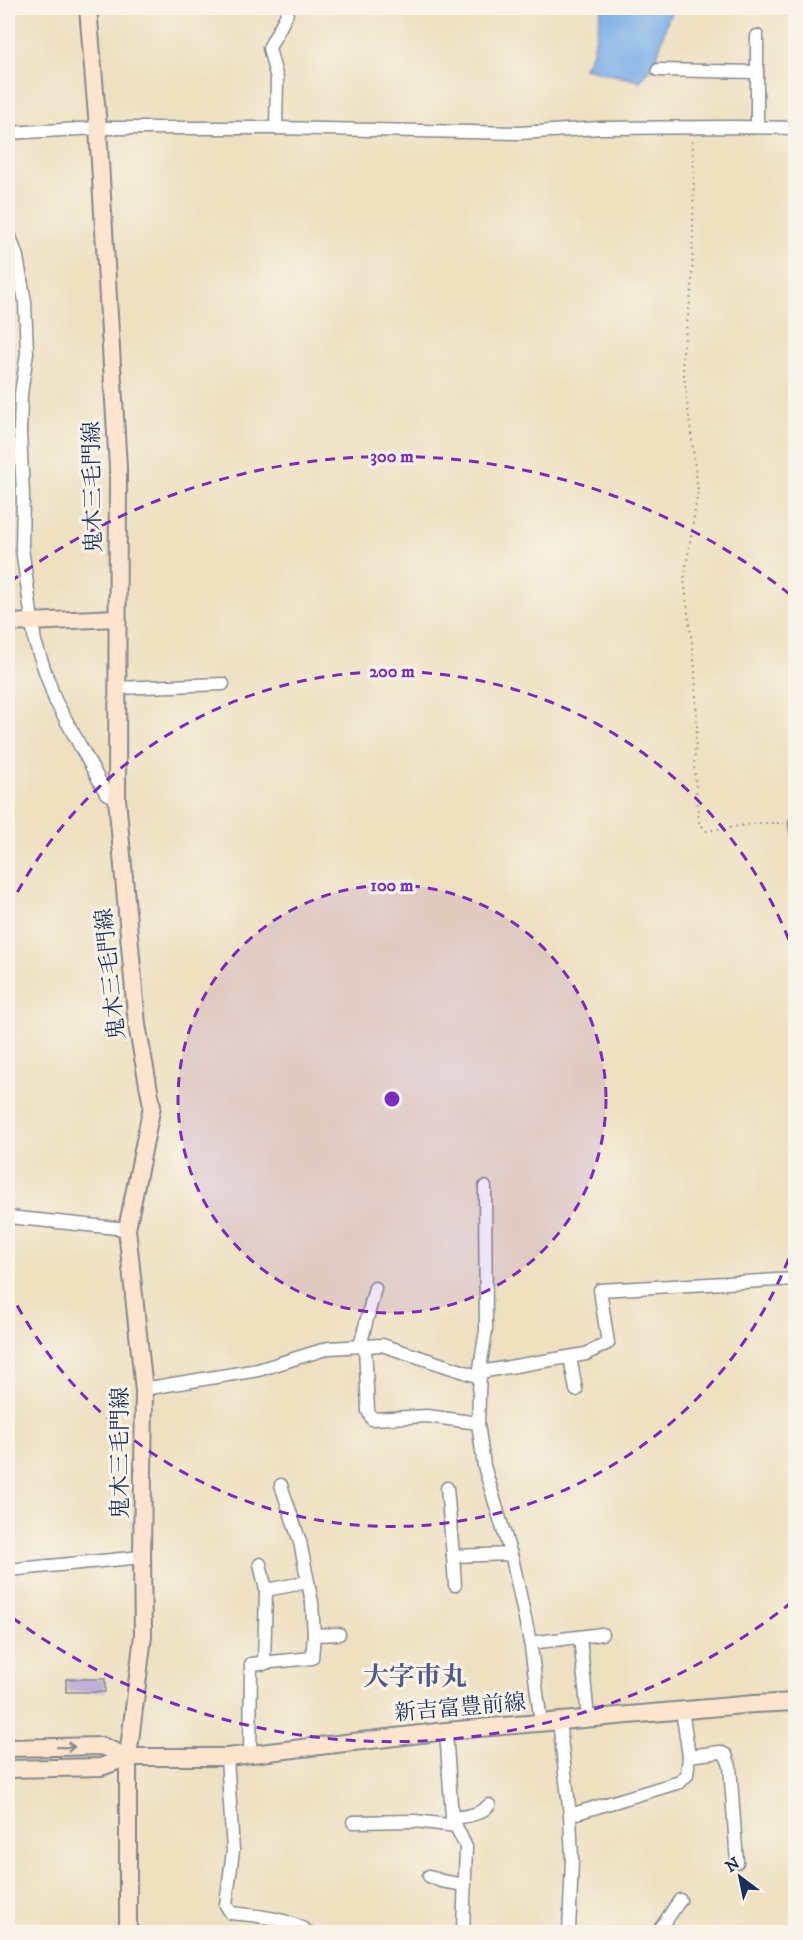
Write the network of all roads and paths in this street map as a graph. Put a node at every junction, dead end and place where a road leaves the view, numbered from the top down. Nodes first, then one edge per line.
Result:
1 (88, 8) edge
2 (288, 8) edge
3 (757, 36) dead end
4 (658, 70) dead end
5 (758, 72) junction
6 (757, 127) junction
7 (98, 128) junction
8 (276, 128) junction
9 (692, 128) junction
10 (795, 128) edge
11 (8, 133) edge
12 (8, 231) edge
13 (117, 618) junction
14 (34, 621) junction
15 (8, 622) edge
16 (223, 684) dead end
17 (117, 688) junction
18 (117, 798) junction
19 (795, 823) edge
20 (795, 830) edge
21 (485, 1187) dead end
22 (8, 1217) edge
23 (127, 1229) junction
24 (795, 1279) edge
25 (375, 1288) dead end
26 (363, 1346) junction
27 (570, 1357) junction
28 (480, 1375) junction
29 (143, 1389) junction
30 (576, 1390) dead end
31 (478, 1423) junction
32 (281, 1485) dead end
33 (447, 1488) dead end
34 (511, 1554) junction
35 (453, 1556) junction
36 (142, 1557) junction
37 (260, 1564) dead end
38 (8, 1570) edge
39 (308, 1582) junction
40 (455, 1585) dead end
41 (266, 1590) junction
42 (339, 1634) dead end
43 (602, 1634) dead end
44 (314, 1635) junction
45 (580, 1637) junction
46 (530, 1643) junction
47 (264, 1664) junction
48 (795, 1702) edge
49 (682, 1710) junction
50 (588, 1718) junction
51 (559, 1721) junction
52 (541, 1724) junction
53 (446, 1731) junction
54 (8, 1748) edge
55 (250, 1754) junction
56 (689, 1756) junction
57 (128, 1757) junction
58 (227, 1757) junction
59 (8, 1769) edge
60 (489, 1805) dead end
61 (570, 1815) junction
62 (353, 1822) dead end
63 (454, 1822) junction
64 (737, 1862) dead end
65 (429, 1876) dead end
66 (465, 1885) junction
67 (680, 1900) dead end
68 (128, 1932) edge
69 (308, 1932) edge
70 (463, 1932) edge
71 (569, 1932) edge
72 (658, 1932) edge

1 - 7 main road, 鬼木三毛門線
2 - 8 street
3 - 5 street
4 - 5 street
5 - 6 street
6 - 9 street
6 - 10 street
7 - 8 street
7 - 11 street
7 - 13 main road, 鬼木三毛門線
8 - 9 street
9 - 19 path
12 - 14 street
13 - 14 main road
13 - 17 main road, 鬼木三毛門線
14 - 15 main road
14 - 18 street
16 - 17 street
17 - 18 main road, 鬼木三毛門線
18 - 23 main road, 鬼木三毛門線
19 - 20 street
21 - 28 street
22 - 23 street
23 - 29 main road, 鬼木三毛門線
24 - 27 street
25 - 26 street
26 - 28 street
26 - 29 street
26 - 31 street
27 - 28 street
27 - 30 street
28 - 31 street
29 - 36 main road, 鬼木三毛門線
31 - 34 street
32 - 39 street
33 - 35 street
34 - 35 street
34 - 46 street
35 - 40 street
36 - 38 street
36 - 57 main road, 鬼木三毛門線
37 - 41 street
39 - 41 street
39 - 44 street
41 - 47 street
42 - 44 street
43 - 45 street
44 - 47 street
45 - 46 street
45 - 50 street
46 - 52 street
47 - 55 street
48 - 49 main road, 新吉富豊前線
49 - 50 main road, 新吉富豊前線
49 - 56 street
50 - 51 main road, 新吉富豊前線
51 - 52 main road, 新吉富豊前線
51 - 61 street
52 - 53 main road, 新吉富豊前線
53 - 55 main road, 新吉富豊前線
53 - 63 street
54 -> 57 main road, 新吉富豊前線
55 - 58 main road, 新吉富豊前線
56 - 61 street
56 - 64 street
57 - 58 main road, 新吉富豊前線
57 - 59 main road, 新吉富豊前線
57 - 68 main road, 鬼木三毛門線
58 - 69 street
60 - 63 street
61 - 71 street
62 - 63 street
63 - 66 street
65 - 66 street
66 - 70 street
67 - 72 street

